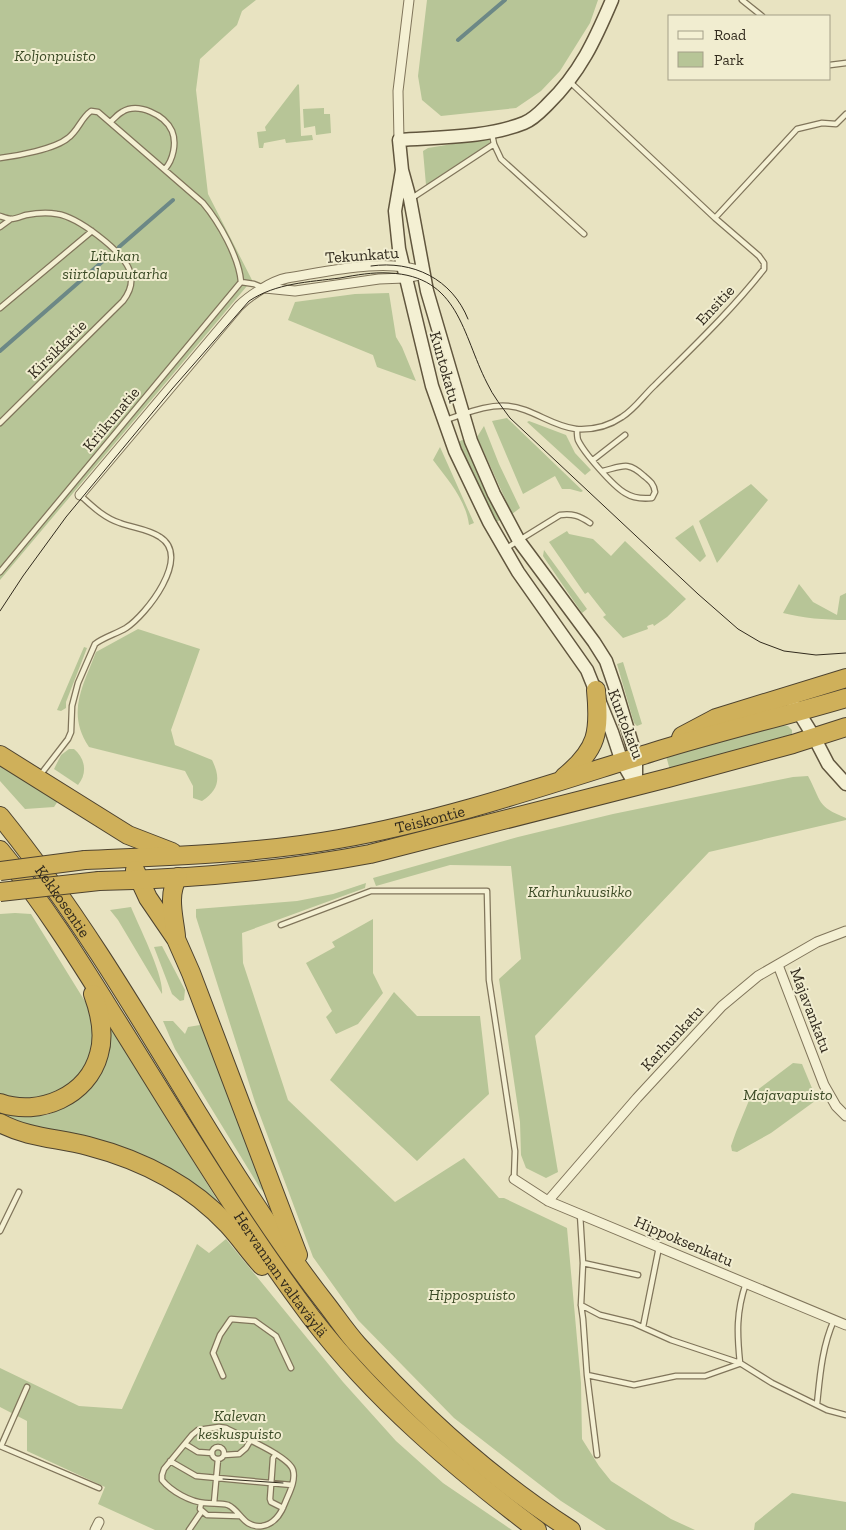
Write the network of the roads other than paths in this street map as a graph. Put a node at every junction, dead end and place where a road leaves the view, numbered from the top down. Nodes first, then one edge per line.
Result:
1 (409, 0) edge
2 (612, 0) edge
3 (742, 0) edge
4 (761, 15) edge
5 (846, 63) edge
6 (831, 65) edge
7 (570, 81) junction
8 (846, 114) edge
9 (110, 122) junction
10 (492, 131) junction
11 (399, 140) junction
12 (494, 144) junction
13 (0, 158) edge
14 (165, 169) junction
15 (402, 170) junction
16 (410, 199) junction
17 (0, 216) edge
18 (715, 218) junction
19 (11, 219) junction
20 (0, 227) edge
21 (92, 231) junction
22 (584, 234) dead end
23 (402, 266) junction
24 (423, 272) junction
25 (405, 278) junction
26 (242, 282) junction
27 (265, 288) junction
28 (0, 308) edge
29 (463, 415) junction
30 (444, 420) junction
31 (0, 423) edge
32 (577, 429) junction
33 (625, 435) dead end
34 (593, 460) junction
35 (603, 471) junction
36 (80, 495) joint
37 (590, 523) dead end
38 (519, 541) junction
39 (504, 549) junction
40 (0, 572) edge
41 (846, 678) edge
42 (596, 690) junction
43 (788, 695) junction
44 (846, 698) edge
45 (800, 712) junction
46 (846, 727) edge
47 (814, 737) junction
48 (678, 745) junction
49 (0, 755) edge
50 (629, 759) junction
51 (38, 778) junction
52 (560, 780) junction
53 (846, 784) edge
54 (636, 786) junction
55 (0, 816) edge
56 (128, 835) junction
57 (0, 850) edge
58 (177, 855) junction
59 (130, 857) junction
60 (0, 871) edge
61 (178, 877) junction
62 (139, 879) junction
63 (103, 881) junction
64 (0, 892) edge
65 (281, 925) dead end
66 (846, 931) edge
67 (176, 939) junction
68 (778, 965) junction
69 (84, 967) junction
70 (123, 990) joint
71 (0, 1103) edge
72 (846, 1116) edge
73 (0, 1123) edge
74 (514, 1180) joint
75 (19, 1192) dead end
76 (548, 1201) junction
77 (580, 1214) junction
78 (0, 1231) edge
79 (659, 1247) junction
80 (583, 1263) junction
81 (638, 1275) dead end
82 (285, 1281) junction
83 (308, 1281) junction
84 (746, 1283) junction
85 (581, 1305) junction
86 (834, 1320) junction
87 (846, 1325) edge
88 (643, 1327) junction
89 (740, 1363) junction
90 (291, 1368) dead end
91 (587, 1375) junction
92 (223, 1376) dead end
93 (27, 1387) dead end
94 (817, 1404) junction
95 (846, 1415) edge
96 (250, 1441) junction
97 (185, 1444) junction
98 (1, 1446) edge
99 (212, 1453) junction
100 (276, 1454) junction
101 (224, 1455) junction
102 (597, 1455) dead end
103 (218, 1459) junction
104 (170, 1461) junction
105 (216, 1479) junction
106 (271, 1483) junction
107 (292, 1485) junction
108 (99, 1488) dead end
109 (201, 1503) junction
110 (214, 1503) junction
111 (283, 1508) junction
112 (202, 1512) junction
113 (239, 1516) junction
114 (190, 1530) edge
115 (537, 1530) edge
116 (571, 1530) edge

1 - 11 street, Kuntokatu
2 - 7 street
3 - 4 lane
5 - 6 lane
7 - 10 street
7 - 18 lane, Ensitie
8 - 18 lane
9 - 13 lane
9 - 14 lane
9 - 14 lane
10 - 11 street
10 - 12 lane
11 - 15 street, Kuntokatu
12 - 16 lane
12 - 22 lane
14 - 26 lane
15 - 16 street, Kuntokatu
15 - 23 street, Kuntokatu
16 - 24 street, Kuntokatu
17 - 19 lane
18 - 32 lane, Ensitie
19 - 20 lane
19 - 21 lane
21 - 28 lane
21 - 31 lane, Kirsikkatie
23 - 24 street, Tekunkatu
23 - 25 street, Kuntokatu
23 - 27 street, Tekunkatu
24 - 25 street, Tekunkatu
24 - 29 street, Kuntokatu
25 - 27 street, Tekunkatu
25 - 30 street, Kuntokatu
26 - 27 lane
26 - 40 lane, Kriikunatie
27 - 36 street, Tekunkatu
29 - 30 lane, Ensitie
29 - 32 lane, Ensitie
29 - 38 street, Kuntokatu
30 - 39 street, Kuntokatu
32 - 34 lane
33 - 34 lane
34 - 35 lane
35 - 35 lane
36 - 51 lane
37 - 38 lane
38 - 39 lane
38 - 50 street, Kuntokatu
39 - 42 street, Kuntokatu
41 - 43 highway
42 - 50 street, Kuntokatu
42 - 52 highway
43 - 45 street
43 - 48 highway
44 - 45 highway, Teiskontie
45 - 47 street
45 - 48 highway, Teiskontie
46 - 47 highway, Teiskontie
47 - 53 street
47 - 54 highway, Teiskontie
48 - 50 highway, Teiskontie
49 - 51 highway
50 - 52 highway, Teiskontie
50 - 54 street, Kuntokatu
51 - 56 highway
52 - 58 highway, Teiskontie
54 - 61 highway, Teiskontie
55 - 70 highway, Kekkosentie
56 - 58 highway
56 - 59 highway
57 - 69 highway, Kekkosentie
58 - 59 highway, Teiskontie
59 - 60 highway, Teiskontie, bridge
59 - 62 highway
59 - 63 highway
61 - 62 highway, Teiskontie
61 - 67 highway
62 - 63 highway, Teiskontie
62 - 67 highway
63 - 64 highway, Teiskontie, bridge
65 - 74 lane
66 - 68 street, Karhunkatu
67 - 83 highway
68 - 72 street, Majavankatu
68 - 76 street, Karhunkatu
69 - 71 highway
69 - 82 highway, Hervannan valtaväylä
70 - 83 highway, Hervannan valtaväylä
73 - 82 highway
74 - 76 street, Hippoksenkatu
75 - 78 lane
76 - 77 street, Hippoksenkatu
77 - 79 street, Hippoksenkatu
77 - 80 lane
79 - 84 street, Hippoksenkatu
79 - 88 lane
80 - 81 lane
80 - 85 lane
82 - 115 highway, Hervannan valtaväylä
83 - 116 highway, Hervannan valtaväylä
84 - 86 street, Hippoksenkatu
84 - 89 lane
85 - 88 lane
85 - 91 lane
86 - 87 street, Hippoksenkatu
86 - 94 lane
88 - 89 lane
89 - 91 lane
89 - 94 lane
90 - 92 lane
91 - 102 lane
93 - 98 lane
94 - 95 lane
96 - 97 lane
96 - 100 lane
96 - 101 lane
97 - 99 lane
97 - 104 lane
98 - 108 lane
99 - 101 lane
99 - 103 lane
100 - 106 lane
100 - 107 lane
101 - 103 lane
103 - 105 lane
104 - 105 lane
104 - 109 lane
105 - 106 lane
105 - 110 lane
106 - 107 lane
106 - 111 lane
107 - 111 lane
109 - 110 lane
109 - 112 lane
110 - 113 lane
111 - 113 lane
112 - 113 lane
112 - 114 lane

